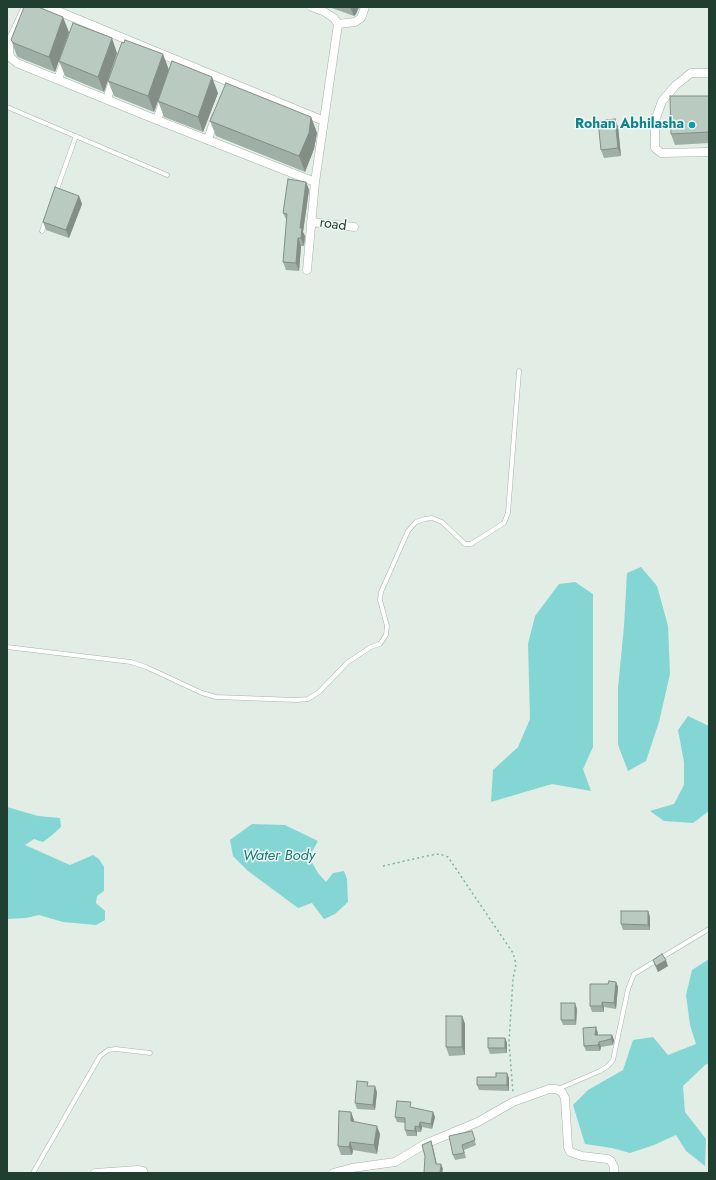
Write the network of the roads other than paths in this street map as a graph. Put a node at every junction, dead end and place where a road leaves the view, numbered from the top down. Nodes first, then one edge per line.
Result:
1 (26, 7) edge
2 (48, 7) edge
3 (312, 7) edge
4 (365, 7) edge
5 (338, 24) junction
6 (69, 50) edge
7 (118, 69) edge
8 (709, 73) edge
9 (58, 79) junction
10 (167, 90) edge
11 (107, 99) junction
12 (7, 107) edge
13 (218, 110) edge
14 (157, 120) junction
15 (324, 121) junction
16 (76, 136) junction
17 (208, 140) junction
18 (709, 152) edge
19 (167, 175) dead end
20 (315, 182) junction
21 (55, 195) edge
22 (47, 217) edge
23 (311, 222) junction
24 (354, 227) dead end
25 (42, 231) dead end
26 (307, 270) dead end
27 (519, 371) dead end
28 (7, 647) edge
29 (709, 929) edge
30 (150, 1053) dead end
31 (556, 1089) junction
32 (33, 1173) edge
33 (95, 1173) edge
34 (144, 1173) edge
35 (333, 1173) edge
36 (614, 1173) edge

1 - 9 street
2 - 15 street
3 - 5 street
4 - 5 street
5 - 15 street
6 - 9 street
7 - 11 street
8 - 18 street
9 - 11 street
10 - 14 street
11 - 14 street
12 - 16 lane
13 - 17 street
14 - 17 street
15 - 20 street
16 - 19 lane
16 - 21 lane
17 - 20 street
20 - 23 street
22 - 25 lane
23 - 24 street, road
23 - 26 street
27 - 28 lane
29 - 31 lane
30 - 32 lane
31 - 35 street
31 - 36 street
33 - 34 street

